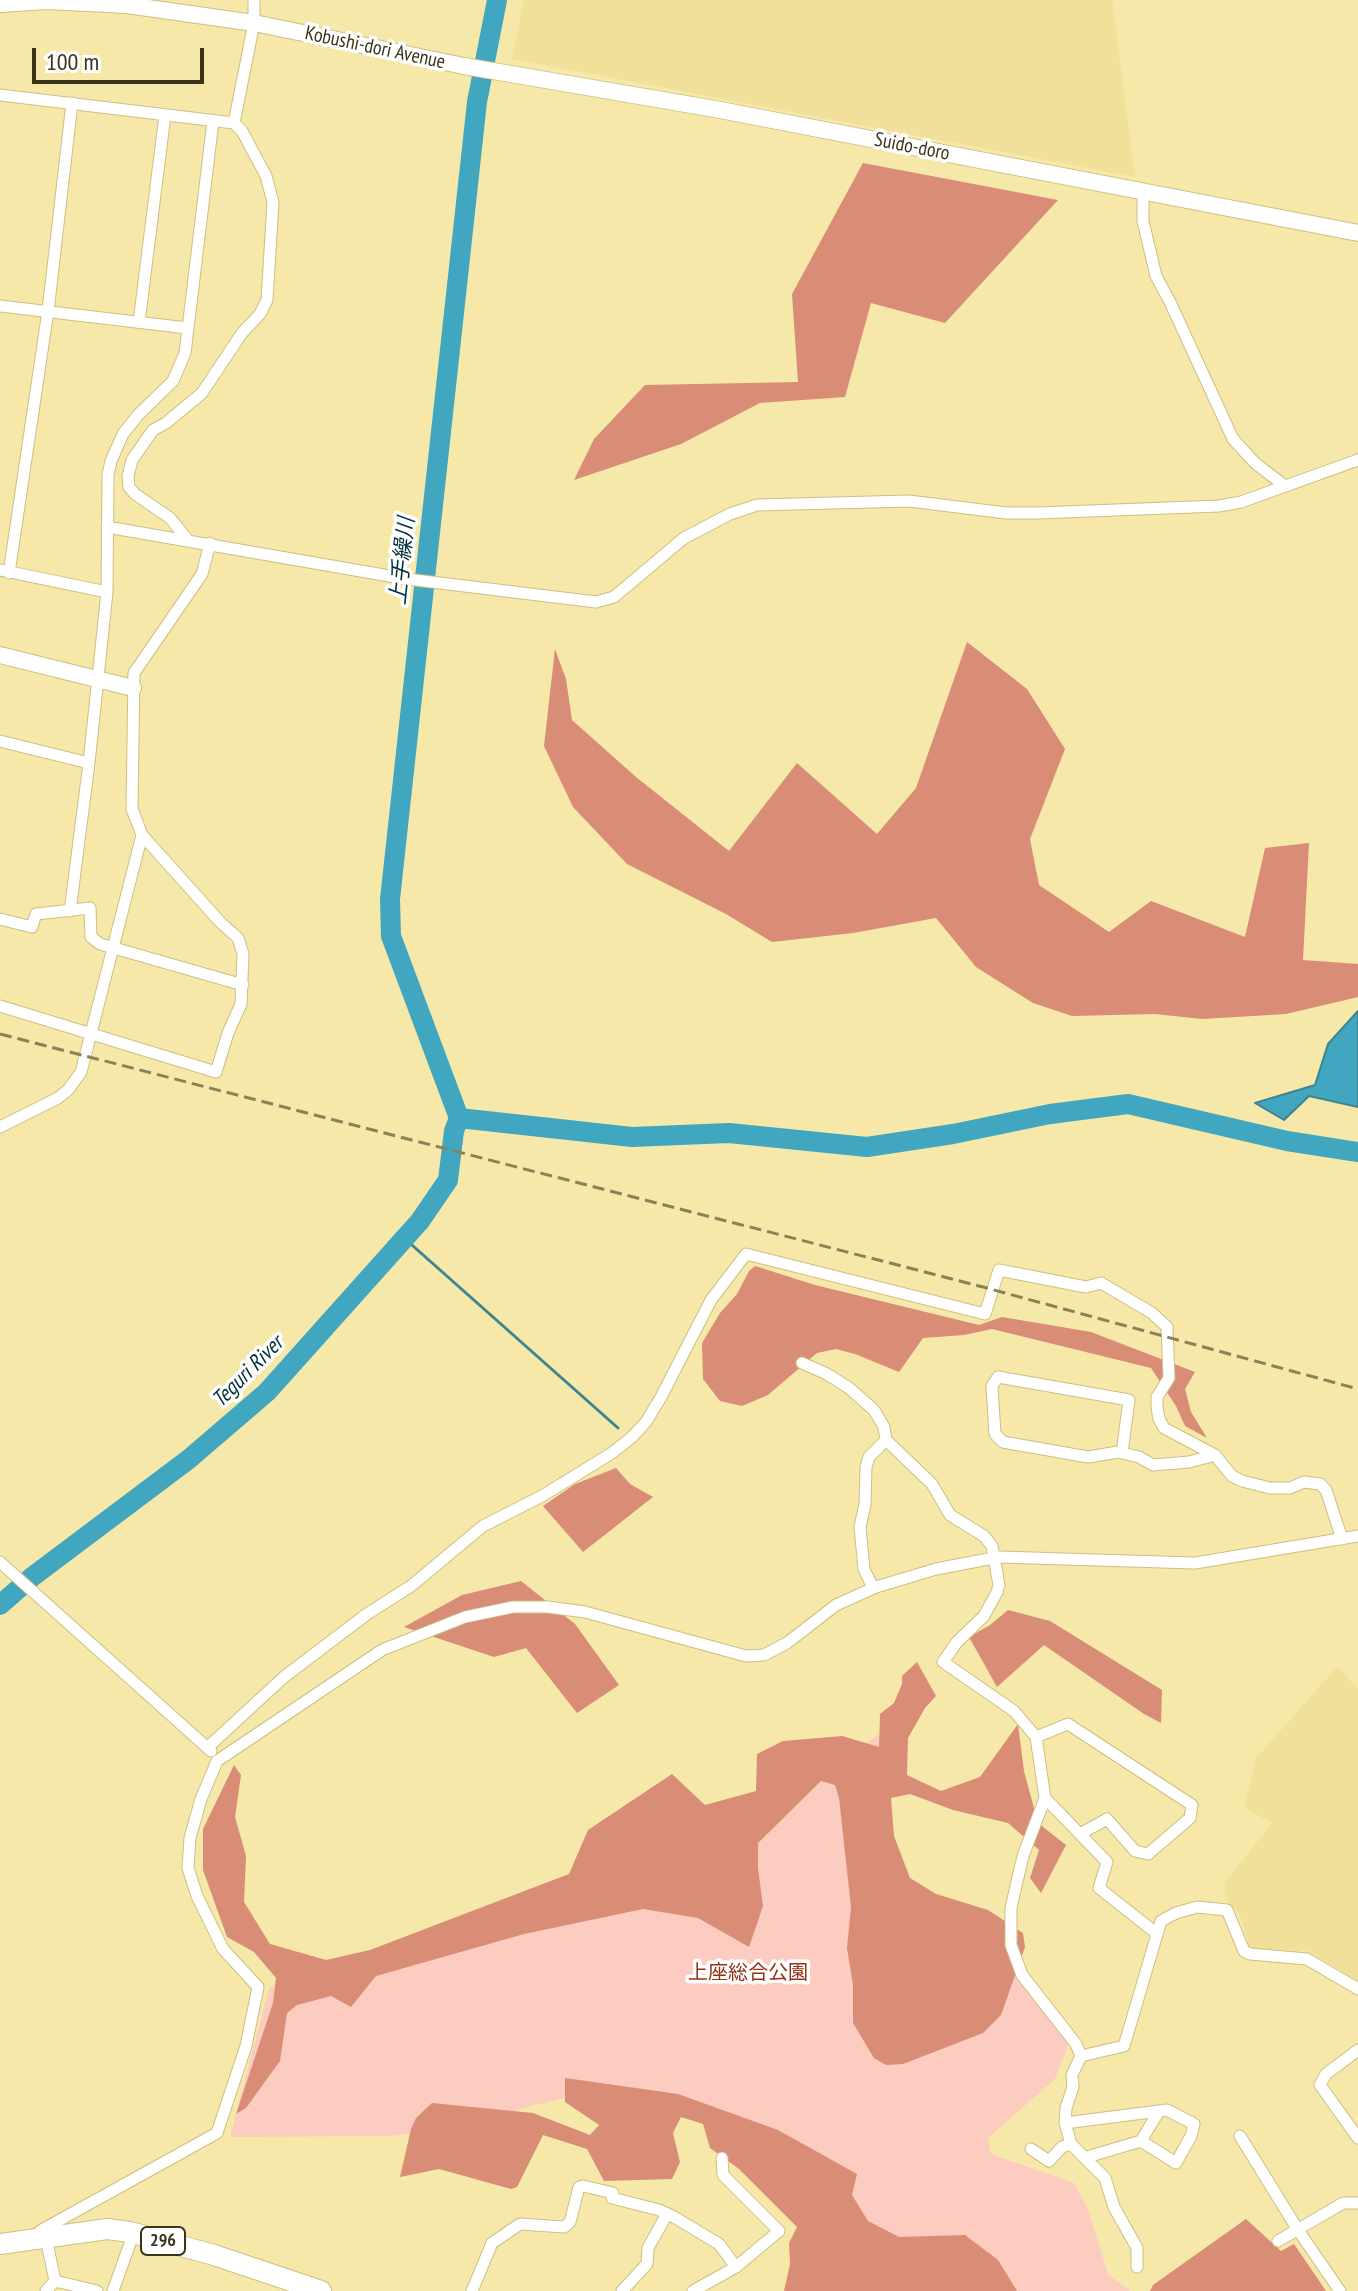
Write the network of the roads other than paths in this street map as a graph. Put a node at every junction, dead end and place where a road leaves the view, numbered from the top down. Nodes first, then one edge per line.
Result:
1 (254, 0) edge
2 (0, 4) edge
3 (254, 23) junction
4 (464, 66) joint
5 (0, 95) edge
6 (72, 103) junction
7 (165, 115) junction
8 (213, 121) junction
9 (234, 123) junction
10 (1143, 191) junction
11 (1358, 233) edge
12 (0, 306) edge
13 (48, 311) junction
14 (139, 322) junction
15 (187, 328) junction
16 (1358, 460) edge
17 (1285, 486) junction
18 (107, 527) junction
19 (187, 539) junction
20 (210, 543) junction
21 (4, 572) edge
22 (107, 592) junction
23 (0, 655) edge
24 (98, 680) junction
25 (133, 688) junction
26 (0, 741) edge
27 (89, 763) junction
28 (142, 835) junction
29 (70, 911) junction
30 (0, 919) edge
31 (114, 948) junction
32 (243, 985) junction
33 (0, 1006) edge
34 (92, 1034) junction
35 (0, 1127) edge
36 (802, 1363) dead end
37 (886, 1440) junction
38 (1122, 1453) junction
39 (1215, 1455) junction
40 (1358, 1536) edge
41 (1342, 1539) junction
42 (995, 1558) junction
43 (0, 1562) edge
44 (873, 1588) junction
45 (1036, 1737) junction
46 (208, 1747) junction
47 (217, 1761) junction
48 (1045, 1798) junction
49 (1080, 1834) junction
50 (1156, 1933) junction
51 (1358, 1989) edge
52 (1358, 2051) edge
53 (1081, 2056) junction
54 (1159, 2111) junction
55 (1065, 2123) junction
56 (1240, 2136) dead end
57 (1358, 2138) edge
58 (1141, 2141) junction
59 (1071, 2144) junction
60 (1031, 2149) dead end
61 (1087, 2157) junction
62 (722, 2158) dead end
63 (1358, 2203) edge
64 (667, 2214) junction
65 (1298, 2230) junction
66 (134, 2232) junction
67 (43, 2238) junction
68 (1278, 2241) dead end
69 (0, 2244) edge
70 (736, 2267) junction
71 (1137, 2267) dead end
72 (55, 2281) junction
73 (46, 2291) edge
74 (97, 2291) edge
75 (113, 2291) edge
76 (321, 2291) edge
77 (472, 2291) edge
78 (622, 2291) edge
79 (693, 2291) edge
80 (1340, 2291) edge

1 - 3 street
2 - 3 street, Kobushi-dori Avenue
3 - 4 street, Kobushi-dori Avenue
3 - 9 street
4 - 10 street, Suido-doro
5 - 6 street
6 - 7 street
6 - 13 street
7 - 8 street
7 - 14 street
8 - 9 street
8 - 15 street
9 - 19 street
10 - 11 street, Suido-doro
10 - 17 street
12 - 13 street
13 - 14 street
13 - 21 street
14 - 15 street
15 - 18 street
16 - 17 street
17 - 20 street
18 - 19 street
18 - 22 street
19 - 20 street
20 - 25 street
21 - 22 street
22 - 24 street
23 - 24 street
24 - 25 street
24 - 27 street
25 - 28 street
26 - 27 street
27 - 29 street
28 - 31 street
28 - 32 street
29 - 30 street
29 - 31 street
31 - 32 street
31 - 34 street
32 - 34 street
33 - 34 street
34 - 35 street
36 - 37 street
37 - 42 street
37 - 44 street
38 - 38 street
38 - 39 street
39 - 41 street
39 - 46 street
40 - 41 street
41 - 42 street
42 - 44 street
42 - 45 street
43 - 46 street
44 - 47 street
45 - 48 street
45 - 49 street
46 - 47 street
47 - 67 street
48 - 49 street
48 - 53 street
49 - 50 street
50 - 51 street
50 - 53 street
52 - 57 street
53 - 55 street
54 - 55 street
54 - 58 street
54 - 58 street
55 - 59 street
56 - 65 street
58 - 61 street
59 - 60 street
59 - 61 street
61 - 71 street
62 - 70 street
63 - 65 street
64 - 70 street
64 - 77 street
64 - 78 street
65 - 68 street
65 - 80 street
66 - 67 highway, 296
66 - 75 street
66 - 76 highway, 296
67 - 69 highway, 296
67 - 72 street
70 - 79 street
72 - 73 street
72 - 74 street

